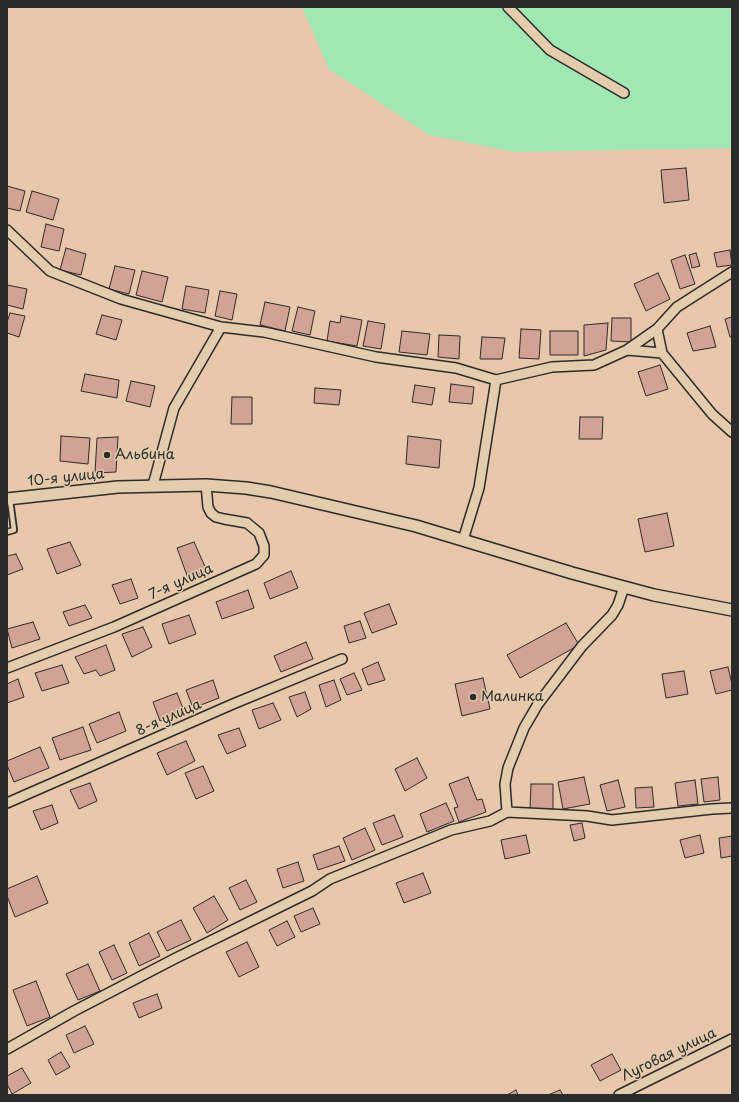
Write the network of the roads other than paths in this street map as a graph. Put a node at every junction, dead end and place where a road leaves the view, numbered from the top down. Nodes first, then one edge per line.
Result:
1 (508, 7) edge
2 (624, 93) dead end
3 (7, 230) edge
4 (732, 272) edge
5 (221, 327) junction
6 (657, 328) junction
7 (627, 350) junction
8 (662, 353) junction
9 (496, 380) junction
10 (732, 432) edge
11 (153, 485) junction
12 (206, 485) junction
13 (8, 499) edge
14 (7, 532) edge
15 (463, 540) junction
16 (624, 588) junction
17 (732, 610) edge
18 (342, 659) dead end
19 (7, 668) edge
20 (7, 803) edge
21 (732, 808) edge
22 (507, 812) junction
23 (732, 1040) edge
24 (7, 1049) edge
25 (619, 1095) edge

1 - 2 street
3 - 5 street
4 - 6 street
5 - 9 street
5 - 11 street
6 - 7 street
6 - 8 street
7 - 8 street
7 - 9 street
8 - 10 street
9 - 15 street
11 - 12 street, 10-я улица
11 - 13 street, 10-я улица
12 - 15 street, 10-я улица
12 - 19 street, 7-я улица
13 - 14 lane
15 - 16 street, 10-я улица
16 - 17 street, 10-я улица
16 - 22 street
18 - 20 street, 8-я улица
21 - 22 street
22 - 24 street
23 - 25 street, Луговая улица

